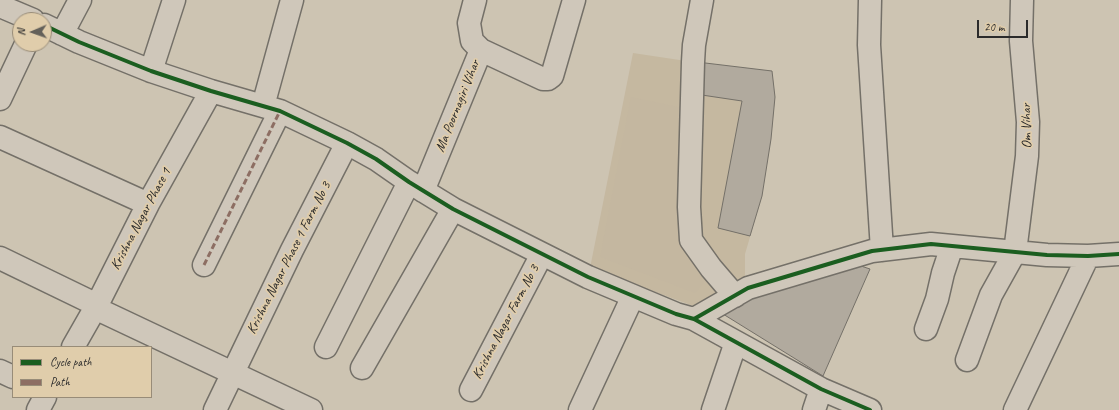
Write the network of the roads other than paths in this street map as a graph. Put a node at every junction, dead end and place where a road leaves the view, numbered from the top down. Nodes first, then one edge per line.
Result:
1 (80, 0) edge
2 (174, 0) edge
3 (292, 0) edge
4 (475, 0) edge
5 (574, 0) edge
6 (702, 0) edge
7 (870, 0) edge
8 (1022, 0) edge
9 (0, 6) edge
10 (14, 12) edge
11 (53, 30) edge
12 (481, 50) junction
13 (22, 52) edge
14 (152, 71) junction
15 (210, 92) junction
16 (0, 99) edge
17 (272, 109) junction
18 (0, 137) edge
19 (347, 143) junction
20 (416, 187) junction
21 (148, 204) junction
22 (453, 210) junction
23 (952, 246) junction
24 (882, 250) junction
25 (1119, 251) edge
26 (1015, 252) junction
27 (542, 254) junction
28 (1119, 254) edge
29 (1088, 256) junction
30 (0, 258) edge
31 (204, 265) dead end
32 (633, 296) junction
33 (735, 296) junction
34 (96, 306) junction
35 (694, 320) junction
36 (926, 329) dead end
37 (736, 342) junction
38 (74, 346) edge
39 (326, 347) dead end
40 (966, 360) dead end
41 (362, 368) dead end
42 (0, 371) edge
43 (232, 373) junction
44 (12, 377) edge
45 (821, 389) junction
46 (471, 390) dead end
47 (44, 398) edge
48 (38, 410) edge
49 (215, 410) edge
50 (311, 410) edge
51 (580, 410) edge
52 (713, 410) edge
53 (814, 410) edge
54 (870, 410) edge
55 (1015, 410) edge

1 - 11 street
2 - 14 street
3 - 17 street
4 - 12 street, Ma Poornagiri Vihar
5 - 12 street
6 - 33 street
7 - 24 street
8 - 26 street, Om Vihar
9 - 10 street
11 - 14 street
12 - 20 street, Ma Poornagiri Vihar
13 - 16 street
14 - 15 street
15 - 17 street
15 - 21 street, Krishna Nagar Phase 1
17 - 19 street
17 - 31 street
18 - 21 street
19 - 20 street
19 - 43 street, Krishna Nagar Phase 1 Farm No 3
20 - 22 street
20 - 39 street, Ma Poornagiri Vihar
21 - 34 street, Krishna Nagar Phase 1
22 - 27 street
22 - 41 street
23 - 24 street
23 - 26 street
23 - 36 street
24 - 33 street
25 - 28 street
26 - 29 street
26 - 40 street
27 - 32 street
27 - 46 street, Krishna Nagar Farm No 3
28 - 29 street
29 - 55 street
30 - 34 street
32 - 35 street
32 - 51 street
33 - 35 street
34 - 38 street, Krishna Nagar Phase 1
34 - 43 street
35 - 37 street
37 - 45 street
37 - 52 street
42 - 44 street
43 - 49 street, Krishna Nagar Phase 1 Farm No 3
43 - 50 street
45 - 53 street
45 - 54 street
47 - 48 street

